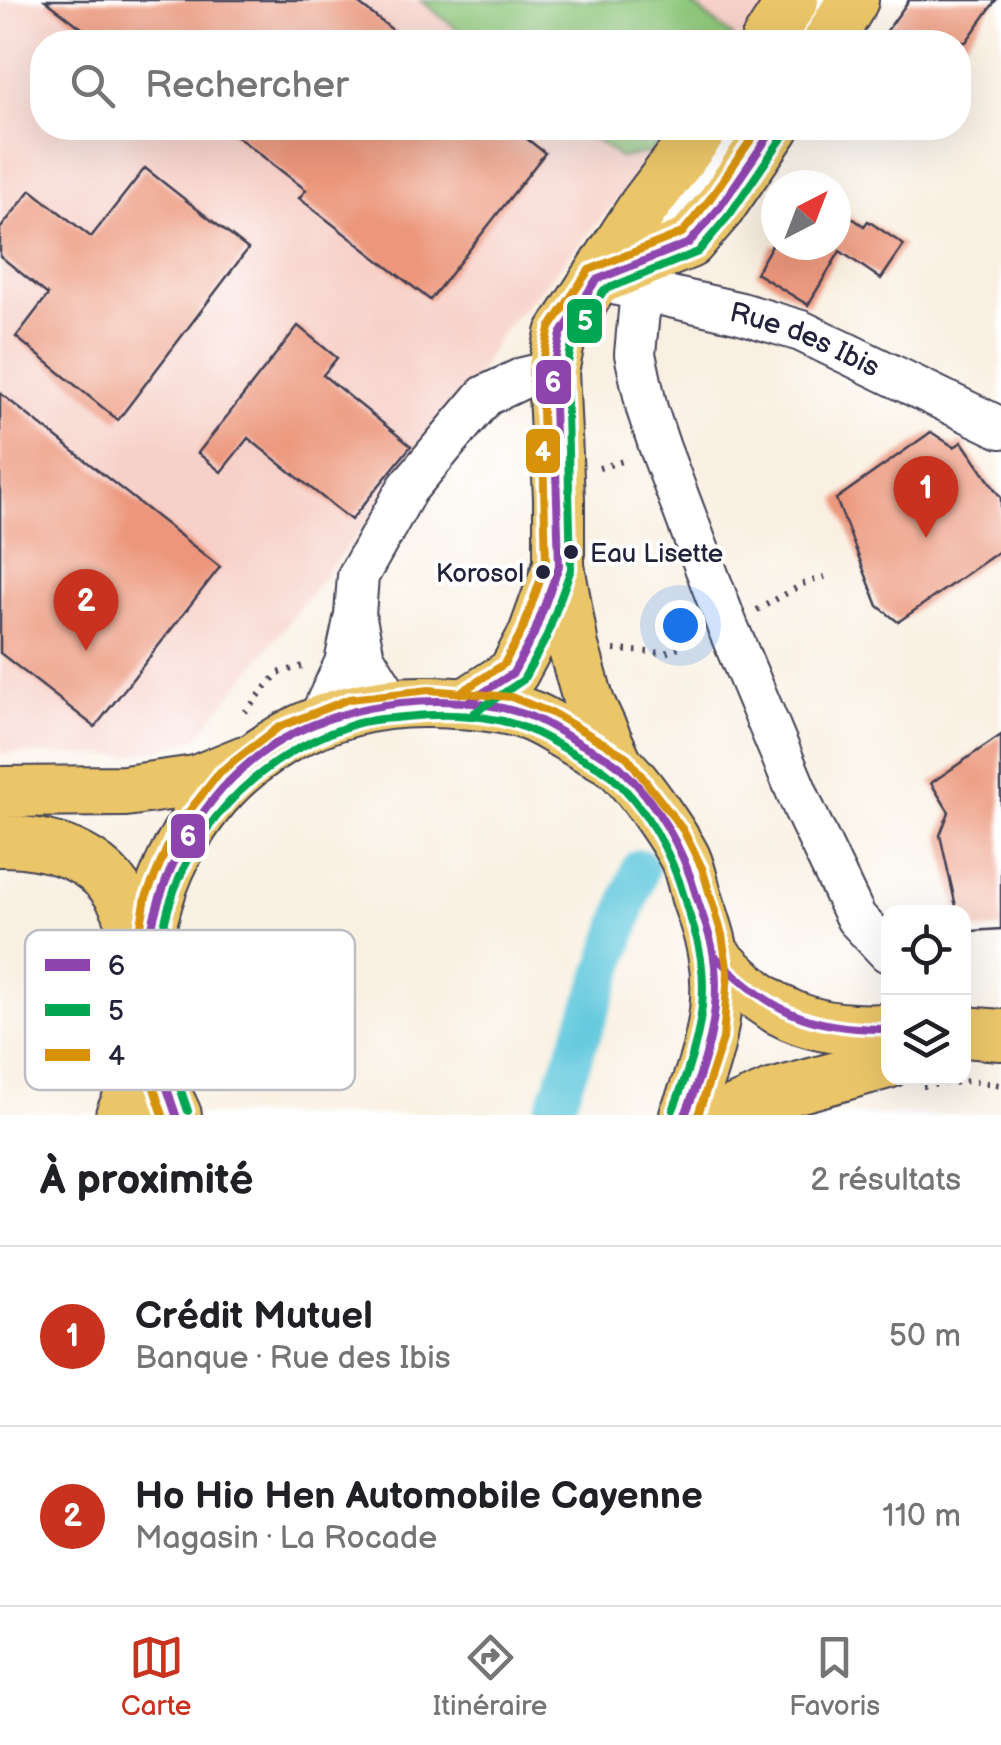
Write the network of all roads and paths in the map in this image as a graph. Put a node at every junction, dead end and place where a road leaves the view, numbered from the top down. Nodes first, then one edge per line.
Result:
1 (853, 0) edge
2 (835, 30) edge
3 (693, 140) edge
4 (730, 140) edge
5 (766, 140) edge
6 (629, 276) junction
7 (553, 371) junction
8 (1001, 428) edge
9 (637, 456) dead end
10 (584, 472) dead end
11 (558, 566) junction
12 (827, 576) dead end
13 (747, 615) dead end
14 (355, 616) junction
15 (704, 636) dead end
16 (601, 649) dead end
17 (303, 666) dead end
18 (392, 702) junction
19 (467, 703) junction
20 (318, 721) junction
21 (246, 740) junction
22 (618, 765) junction
23 (0, 792) edge
24 (0, 841) edge
25 (132, 930) edge
26 (148, 930) edge
27 (881, 945) edge
28 (714, 954) junction
29 (881, 1029) edge
30 (881, 1065) edge
31 (133, 1090) edge
32 (164, 1090) edge
33 (121, 1115) edge
34 (176, 1115) edge
35 (686, 1115) edge
36 (725, 1115) edge

1 - 2 main road
3 - 6 main road
4 - 6 street
5 - 6 main road
6 - 7 main road
6 - 8 street, Rue des Ibis
6 - 27 street
7 - 11 main road
7 - 14 street
9 - 10 path
11 - 19 main road
11 - 22 main road
12 - 13 path
14 - 18 street
14 - 20 street
15 - 16 path
17 - 21 path
18 - 19 main road
18 - 20 main road
19 - 22 main road
20 - 21 main road
21 - 23 main road
21 - 26 main road
22 - 28 main road
24 - 25 main road
28 - 29 main road
28 - 35 main road
30 - 36 main road
31 - 33 main road
32 - 34 main road

